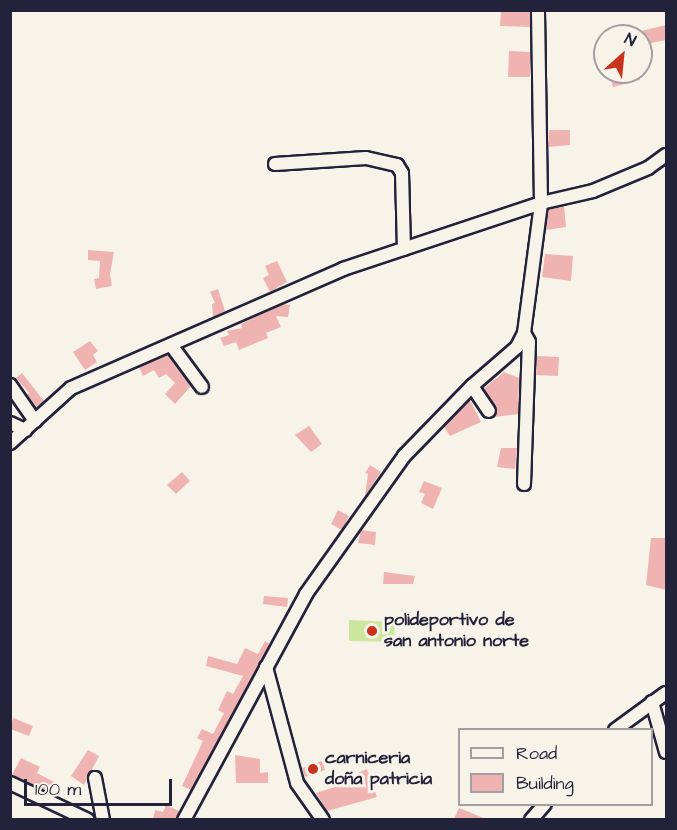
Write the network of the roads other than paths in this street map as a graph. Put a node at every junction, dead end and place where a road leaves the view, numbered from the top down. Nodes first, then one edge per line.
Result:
1 (538, 10) edge
2 (666, 155) edge
3 (275, 164) dead end
4 (541, 203) junction
5 (404, 249) junction
6 (524, 333) junction
7 (171, 345) junction
8 (10, 385) edge
9 (472, 386) junction
10 (202, 387) dead end
11 (489, 411) dead end
12 (35, 421) junction
13 (10, 423) edge
14 (25, 430) junction
15 (10, 443) edge
16 (524, 484) dead end
17 (266, 667) junction
18 (666, 693) edge
19 (652, 702) junction
20 (616, 728) edge
21 (666, 752) edge
22 (95, 778) dead end
23 (10, 783) edge
24 (543, 806) edge
25 (74, 816) edge
26 (88, 819) edge
27 (103, 819) edge
28 (184, 819) edge
29 (323, 819) edge
30 (531, 819) edge

1 - 4 street
2 - 4 street
3 - 5 street
4 - 5 street
4 - 6 street
5 - 7 street
6 - 9 street
6 - 16 street
7 - 10 street
7 - 12 street
8 - 12 street
9 - 11 street
9 - 17 street
12 - 14 street
13 - 14 street
14 - 15 street
17 - 28 street
17 - 29 street
18 - 19 street
19 - 20 street
19 - 21 street
22 - 27 street
23 - 25 street
24 - 30 street
25 - 26 street

